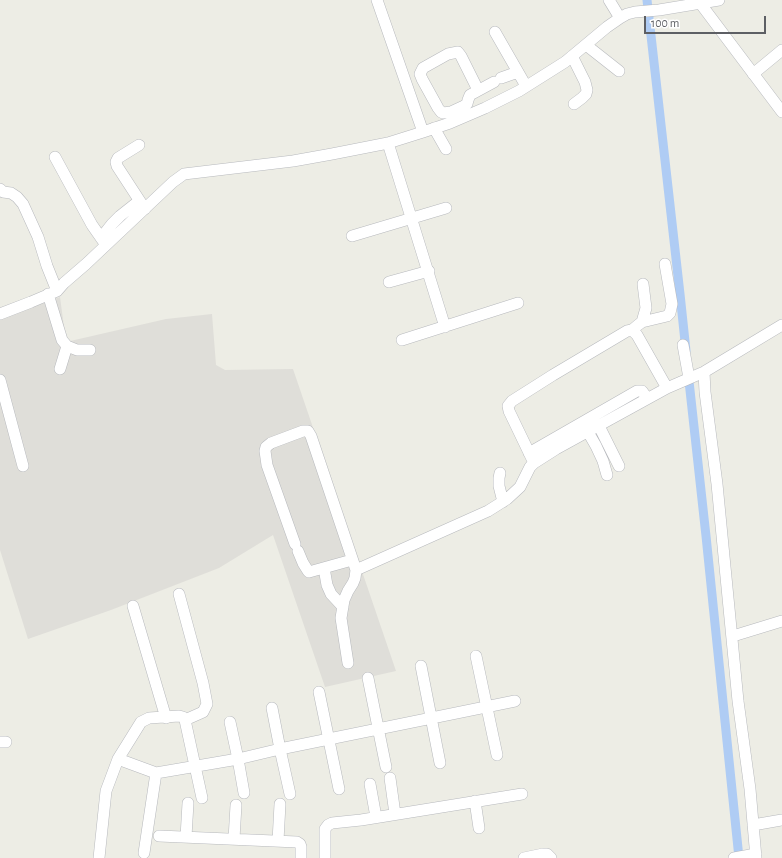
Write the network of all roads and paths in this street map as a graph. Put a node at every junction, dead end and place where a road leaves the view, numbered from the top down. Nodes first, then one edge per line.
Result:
1 (377, 0) edge
2 (609, 0) edge
3 (719, 0) edge
4 (699, 1) edge
5 (620, 18) junction
6 (496, 32) dead end
7 (586, 45) junction
8 (782, 50) edge
9 (572, 56) junction
10 (619, 71) dead end
11 (518, 72) junction
12 (753, 74) junction
13 (526, 86) junction
14 (478, 90) junction
15 (574, 104) dead end
16 (782, 112) edge
17 (434, 128) junction
18 (423, 132) junction
19 (388, 143) junction
20 (139, 145) dead end
21 (446, 149) dead end
22 (55, 157) dead end
23 (0, 189) edge
24 (142, 205) junction
25 (446, 208) dead end
26 (412, 218) junction
27 (352, 236) dead end
28 (104, 242) junction
29 (665, 264) dead end
30 (429, 271) junction
31 (389, 282) dead end
32 (644, 284) dead end
33 (53, 293) junction
34 (518, 303) dead end
35 (0, 314) edge
36 (642, 322) junction
37 (782, 325) edge
38 (445, 326) junction
39 (632, 330) junction
40 (402, 340) dead end
41 (683, 345) dead end
42 (67, 346) junction
43 (90, 350) dead end
44 (60, 369) dead end
45 (696, 375) junction
46 (0, 380) edge
47 (667, 388) junction
48 (647, 398) junction
49 (599, 426) junction
50 (588, 432) junction
51 (532, 458) junction
52 (23, 466) dead end
53 (619, 466) dead end
54 (500, 473) dead end
55 (607, 475) dead end
56 (503, 502) junction
57 (354, 565) junction
58 (324, 568) junction
59 (179, 594) dead end
60 (133, 606) dead end
61 (343, 607) junction
62 (782, 621) edge
63 (732, 636) junction
64 (476, 656) dead end
65 (348, 663) dead end
66 (421, 666) dead end
67 (368, 678) dead end
68 (319, 692) dead end
69 (516, 701) dead end
70 (486, 707) junction
71 (272, 708) dead end
72 (166, 718) junction
73 (431, 718) junction
74 (185, 720) junction
75 (230, 722) dead end
76 (379, 729) junction
77 (329, 739) junction
78 (280, 749) junction
79 (497, 755) dead end
80 (118, 759) junction
81 (238, 759) junction
82 (440, 763) dead end
83 (194, 766) junction
84 (156, 773) junction
85 (370, 784) dead end
86 (339, 789) dead end
87 (244, 793) dead end
88 (290, 794) dead end
89 (522, 794) dead end
90 (202, 798) dead end
91 (476, 801) junction
92 (188, 803) dead end
93 (280, 804) dead end
94 (236, 805) dead end
95 (394, 814) junction
96 (376, 817) junction
97 (782, 820) edge
98 (753, 825) junction
99 (479, 828) dead end
100 (159, 836) dead end
101 (186, 837) junction
102 (234, 839) junction
103 (278, 841) junction
104 (144, 853) dead end
105 (747, 856) edge
106 (99, 858) edge
107 (301, 858) edge
108 (324, 858) edge
109 (524, 858) edge
110 (551, 858) edge

1 - 18 street
2 - 5 street
3 - 4 street
4 - 5 street
4 - 12 street
5 - 7 street
6 - 11 street
7 - 9 street
7 - 10 street
8 - 12 street
9 - 13 street
9 - 15 street
11 - 13 street
11 - 14 street
12 - 16 street
13 - 17 street
14 - 14 street
17 - 18 street
17 - 21 street
18 - 19 street
19 - 24 street
19 - 26 street
20 - 24 street
22 - 28 street
23 - 33 street
24 - 28 street
25 - 26 street
26 - 27 street
26 - 30 street
28 - 33 street
29 - 36 street
30 - 31 street
30 - 38 street
32 - 36 street
33 - 35 street
33 - 42 street
34 - 38 street
36 - 39 street
37 - 45 street
38 - 40 street
39 - 47 street
39 - 51 street
41 - 45 street
42 - 43 street
42 - 44 street
45 - 47 street
45 - 63 street
46 - 52 street
47 - 48 street
48 - 49 street
48 - 51 street
49 - 50 street
49 - 53 street
50 - 51 street
50 - 55 street
51 - 56 street
54 - 56 street
56 - 57 street
57 - 58 street
57 - 58 street
57 - 61 street
58 - 61 street
59 - 74 street
60 - 72 street
61 - 65 street
62 - 63 street
63 - 98 street
64 - 70 street
66 - 73 street
67 - 76 street
68 - 77 street
69 - 70 street
70 - 73 street
70 - 79 street
71 - 78 street
72 - 74 street
72 - 80 street
73 - 76 street
73 - 82 street
74 - 83 street
75 - 81 street
76 - 77 street
76 - 95 street
77 - 78 street
77 - 86 street
78 - 81 street
78 - 88 street
80 - 84 street
80 - 106 street
81 - 83 street
81 - 87 street
83 - 84 street
83 - 90 street
84 - 104 street
85 - 96 street
89 - 91 street
91 - 95 street
91 - 99 street
92 - 101 street
93 - 103 street
94 - 102 street
95 - 96 street
96 - 108 street
97 - 98 street
98 - 105 street
100 - 101 street
101 - 102 street
102 - 103 street
103 - 107 street
109 - 110 street

